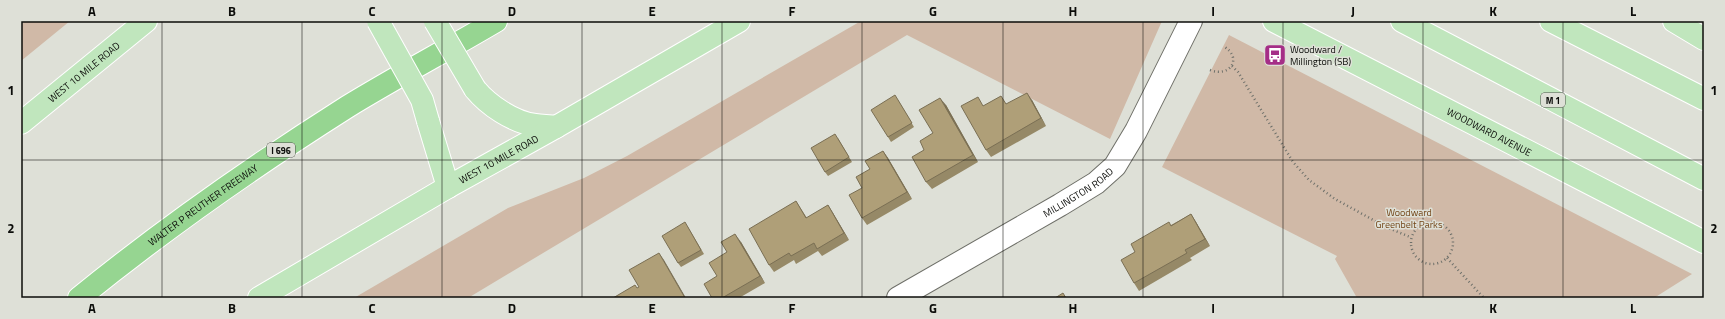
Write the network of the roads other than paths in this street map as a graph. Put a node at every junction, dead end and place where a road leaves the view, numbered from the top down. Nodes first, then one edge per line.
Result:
1 (146, 21) edge
2 (378, 21) edge
3 (435, 21) edge
4 (496, 21) edge
5 (739, 21) edge
6 (1191, 21) edge
7 (1274, 21) edge
8 (1402, 21) edge
9 (1551, 21) edge
10 (1674, 21) edge
11 (1704, 39) edge
12 (1704, 99) edge
13 (21, 123) edge
14 (556, 127) junction
15 (1704, 179) edge
16 (448, 187) junction
17 (1704, 242) edge
18 (79, 298) edge
19 (259, 298) edge
20 (898, 298) edge

1 - 13 main road, WEST 10 MILE ROAD
2 - 16 main road, bridge
3 - 14 main road, bridge
4 - 18 highway, WALTER P REUTHER FREEWAY / I 696
5 - 14 main road, WEST 10 MILE ROAD
6 - 20 street, MILLINGTON ROAD
7 - 17 main road, WOODWARD AVENUE
8 - 15 main road, M 1
9 - 12 main road
10 - 11 main road
14 - 16 main road, WEST 10 MILE ROAD
16 - 19 main road, WEST 10 MILE ROAD

